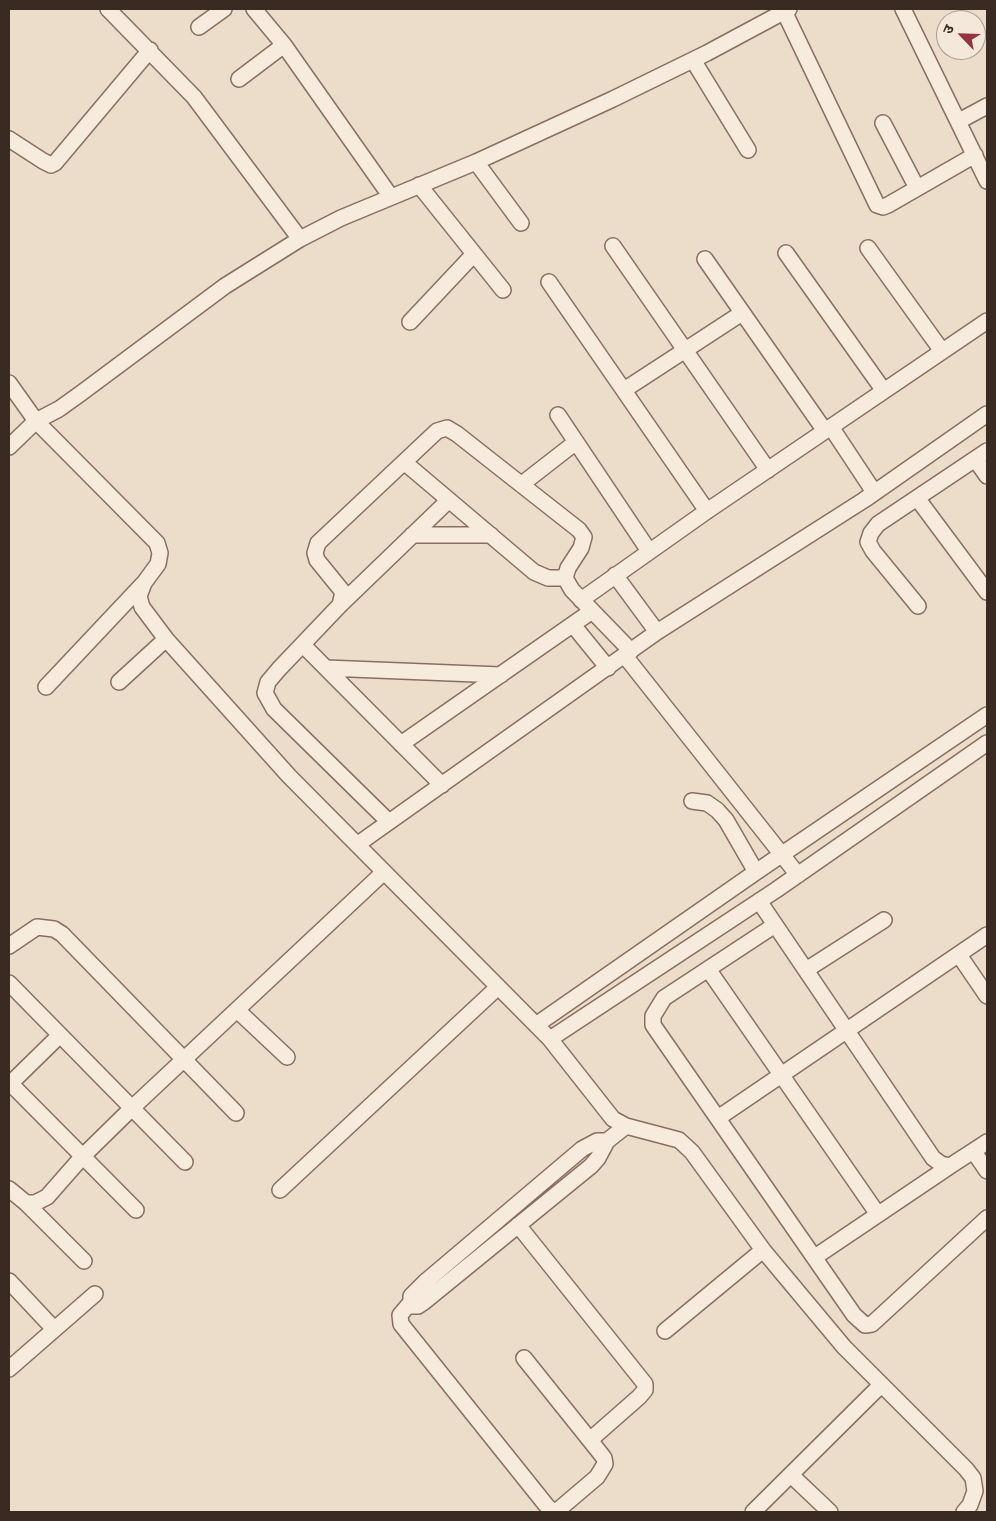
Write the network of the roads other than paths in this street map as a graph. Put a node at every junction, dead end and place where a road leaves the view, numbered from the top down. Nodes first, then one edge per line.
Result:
1 (108, 9) edge
2 (224, 9) edge
3 (254, 9) edge
4 (902, 9) edge
5 (785, 10) edge
6 (198, 27) dead end
7 (284, 45) junction
8 (150, 50) junction
9 (694, 60) junction
10 (239, 78) dead end
11 (987, 106) edge
12 (959, 121) junction
13 (882, 123) dead end
14 (9, 139) edge
15 (748, 150) dead end
16 (975, 155) junction
17 (476, 162) junction
18 (987, 180) edge
19 (419, 185) junction
20 (917, 188) junction
21 (391, 197) junction
22 (522, 223) dead end
23 (300, 239) junction
24 (613, 246) dead end
25 (868, 248) dead end
26 (786, 253) dead end
27 (474, 254) junction
28 (705, 259) dead end
29 (549, 282) dead end
30 (503, 290) dead end
31 (742, 313) junction
32 (987, 321) edge
33 (410, 322) dead end
34 (684, 350) junction
35 (942, 351) junction
36 (9, 383) edge
37 (624, 390) junction
38 (884, 392) junction
39 (987, 414) edge
40 (558, 415) dead end
41 (36, 421) junction
42 (828, 429) junction
43 (576, 442) junction
44 (9, 447) edge
45 (981, 455) edge
46 (404, 462) junction
47 (768, 470) junction
48 (987, 476) edge
49 (522, 484) junction
50 (874, 492) junction
51 (917, 498) junction
52 (449, 500) junction
53 (707, 511) junction
54 (412, 535) junction
55 (491, 535) junction
56 (649, 552) junction
57 (616, 575) junction
58 (566, 578) junction
59 (144, 583) junction
60 (987, 592) edge
61 (581, 600) junction
62 (340, 605) junction
63 (918, 606) dead end
64 (592, 611) junction
65 (573, 625) junction
66 (657, 632) junction
67 (166, 639) junction
68 (303, 645) junction
69 (628, 654) junction
70 (326, 668) junction
71 (608, 668) junction
72 (501, 675) junction
73 (119, 682) dead end
74 (46, 687) dead end
75 (987, 715) edge
76 (401, 744) junction
77 (985, 748) edge
78 (442, 785) junction
79 (692, 801) dead end
80 (389, 822) junction
81 (358, 844) junction
82 (783, 855) junction
83 (384, 872) junction
84 (756, 872) junction
85 (798, 874) junction
86 (759, 901) junction
87 (884, 920) dead end
88 (775, 925) junction
89 (987, 935) edge
90 (9, 946) edge
91 (959, 955) junction
92 (708, 969) junction
93 (806, 970) junction
94 (9, 983) edge
95 (498, 987) junction
96 (987, 996) edge
97 (237, 1010) junction
98 (536, 1025) junction
99 (847, 1031) junction
100 (60, 1035) junction
101 (550, 1039) junction
102 (287, 1057) dead end
103 (185, 1059) junction
104 (782, 1075) junction
105 (10, 1083) edge
106 (132, 1108) junction
107 (236, 1113) dead end
108 (718, 1118) junction
109 (626, 1126) junction
110 (607, 1141) junction
111 (987, 1142) edge
112 (974, 1152) junction
113 (83, 1156) junction
114 (185, 1162) dead end
115 (950, 1166) junction
116 (987, 1170) edge
117 (9, 1189) edge
118 (280, 1190) dead end
119 (26, 1203) junction
120 (136, 1210) dead end
121 (877, 1213) junction
122 (987, 1218) edge
123 (518, 1225) junction
124 (763, 1250) junction
125 (815, 1257) junction
126 (84, 1261) dead end
127 (9, 1280) edge
128 (95, 1294) dead end
129 (411, 1302) junction
130 (54, 1330) junction
131 (665, 1331) dead end
132 (524, 1358) dead end
133 (9, 1368) edge
134 (881, 1385) junction
135 (590, 1440) junction
136 (791, 1475) junction
137 (973, 1478) junction
138 (987, 1490) edge
139 (753, 1512) edge
140 (830, 1512) edge
141 (964, 1512) edge

1 - 8 street
2 - 6 street
3 - 7 street
4 - 12 street
5 - 9 street
5 - 20 street
7 - 10 street
7 - 21 street
8 - 14 street
8 - 23 street
9 - 15 street
9 - 17 street
11 - 12 street
12 - 16 street
13 - 20 street
16 - 18 street
16 - 20 street
17 - 19 street
17 - 22 street
19 - 21 street
19 - 27 street
21 - 23 street
23 - 41 street
24 - 34 street
25 - 35 street
26 - 38 street
27 - 30 street
27 - 33 street
28 - 31 street
29 - 37 street
31 - 34 street
31 - 42 street
32 - 35 street
34 - 37 street
34 - 47 street
35 - 38 street
36 - 41 street
37 - 53 street
38 - 42 street
39 - 50 street
40 - 43 street
41 - 44 street
41 - 59 street
42 - 47 street
42 - 50 street
43 - 49 street
43 - 56 street
45 - 48 street
45 - 51 street
46 - 49 street
46 - 52 street
46 - 62 street
47 - 53 street
49 - 58 street
50 - 66 street
51 - 60 street
51 - 63 street
52 - 54 street
52 - 55 street
53 - 56 street
54 - 55 street
54 - 62 street
55 - 58 street
56 - 57 street
57 - 61 street
57 - 66 street
58 - 61 street
59 - 67 street
59 - 74 street
61 - 64 street
62 - 68 street
64 - 65 street
64 - 69 street
65 - 71 street
65 - 72 street
66 - 69 street
67 - 73 street
67 - 81 street
68 - 70 street
68 - 80 street
69 - 71 street
69 - 82 street
70 - 72 street
70 - 76 street
71 - 78 street
72 - 76 street
75 - 82 street
76 - 78 street
77 - 85 street
78 - 80 street
79 - 84 street
80 - 81 street
81 - 83 street
82 - 84 street
82 - 85 street
83 - 95 street
83 - 97 street
84 - 98 street
85 - 86 street
86 - 88 street
86 - 101 street
87 - 93 street
88 - 92 street
88 - 93 street
89 - 91 street
90 - 103 street
91 - 96 street
91 - 99 street
92 - 104 street
92 - 108 street
93 - 99 street
94 - 100 street
95 - 98 street
95 - 118 street
97 - 102 street
97 - 103 street
98 - 101 street
99 - 104 street
99 - 115 street
100 - 105 street
100 - 106 street
101 - 109 street
103 - 106 street
103 - 107 street
104 - 108 street
104 - 121 street
105 - 113 street
106 - 113 street
106 - 114 street
108 - 125 street
109 - 110 street
109 - 124 street
110 - 123 street
110 - 129 street
111 - 112 street
112 - 115 street
112 - 116 street
113 - 119 street
113 - 120 street
115 - 121 street
117 - 119 street
119 - 126 street
121 - 125 street
122 - 125 street
123 - 129 street
123 - 135 street
124 - 131 street
124 - 134 street
127 - 130 street
128 - 130 street
129 - 135 street
130 - 133 street
132 - 135 street
134 - 136 street
134 - 137 street
136 - 139 street
136 - 140 street
137 - 138 street
137 - 141 street

